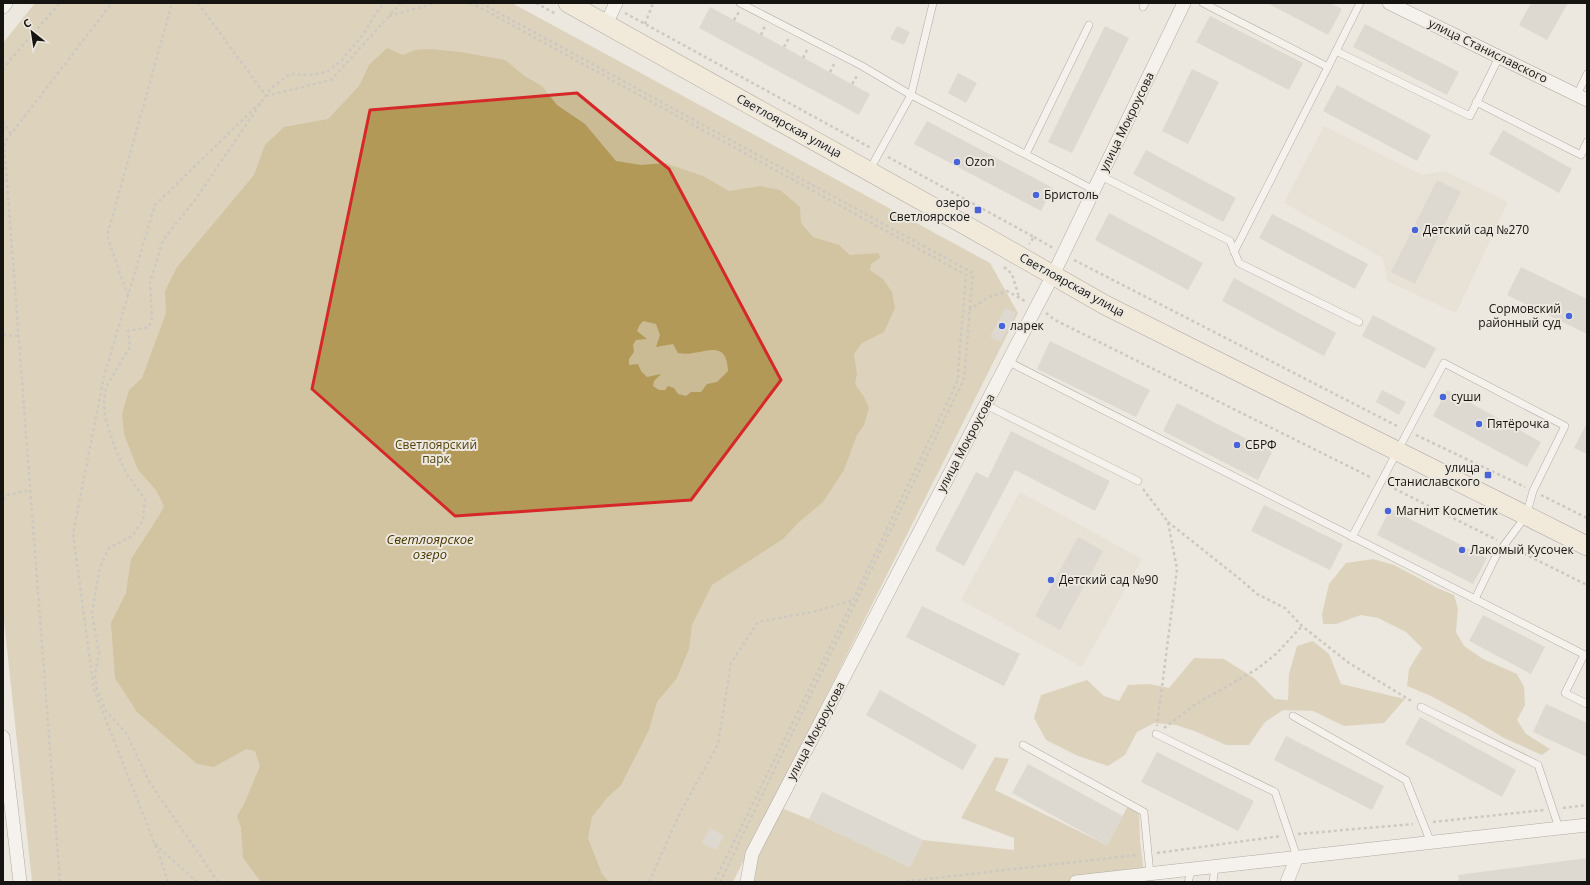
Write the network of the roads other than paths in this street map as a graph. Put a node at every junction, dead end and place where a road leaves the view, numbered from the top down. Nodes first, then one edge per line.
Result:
1 (6, 3) edge
2 (568, 3) edge
3 (740, 3) edge
4 (933, 3) edge
5 (1184, 3) edge
6 (1203, 3) edge
7 (1360, 3) edge
8 (1389, 3) edge
9 (615, 5) edge
10 (3, 7) edge
11 (606, 24) junction
12 (1089, 25) dead end
13 (1336, 51) junction
14 (1499, 57) junction
15 (1328, 67) junction
16 (1587, 74) edge
17 (911, 95) junction
18 (1582, 97) edge
19 (1476, 102) junction
20 (1587, 142) edge
21 (1026, 154) junction
22 (869, 171) junction
23 (1101, 176) junction
24 (1094, 190) junction
25 (1234, 252) junction
26 (1053, 276) junction
27 (1360, 322) dead end
28 (1009, 362) junction
29 (986, 405) junction
30 (1397, 451) junction
31 (1138, 481) road end
32 (1526, 516) junction
33 (1352, 537) junction
34 (1587, 546) edge
35 (1475, 599) junction
36 (1586, 656) edge
37 (1587, 704) edge
38 (1421, 707) road end
39 (1292, 716) dead end
40 (1156, 734) road end
41 (3, 737) edge
42 (1023, 745) dead end
43 (1587, 825) edge
44 (1558, 828) junction
45 (1431, 842) junction
46 (1297, 858) junction
47 (1215, 867) junction
48 (1192, 869) junction
49 (1150, 874) junction
50 (20, 882) edge
51 (747, 882) edge
52 (1076, 882) edge
53 (1188, 882) edge
54 (1213, 882) edge
55 (1287, 882) edge

1 - 10 street
2 - 11 main road, Светлоярская улица
3 - 17 lane
4 - 17 lane
5 - 23 street, улица Мокроусова
6 - 15 lane
7 - 13 lane
8 - 14 street, улица Станиславского
9 - 11 street
11 - 22 main road, Светлоярская улица
12 - 21 lane
13 - 15 lane
13 - 19 lane
14 - 18 street, улица Станиславского
14 - 19 lane
15 - 25 lane
16 - 18 lane
17 - 21 lane
17 - 22 lane
19 - 20 lane
21 - 24 lane
22 - 26 main road, Светлоярская улица
23 - 24 street, улица Мокроусова
23 - 25 lane
24 - 26 street, улица Мокроусова
25 - 27 lane
26 - 28 street, улица Мокроусова
26 - 30 main road, Светлоярская улица
28 - 29 street, улица Мокроусова
28 - 33 lane
29 - 31 lane
29 - 51 street, улица Мокроусова
30 - 32 main road, Светлоярская улица
30 - 32 lane
30 - 33 lane
32 - 34 main road, Светлоярская улица
32 - 35 lane
33 - 35 lane
35 - 36 lane
36 - 37 lane
38 - 44 lane
39 - 45 lane
40 - 46 lane
41 - 50 street
42 - 49 lane
43 - 44 street
44 - 45 street
45 - 46 street
46 - 47 street
46 - 55 street
47 - 48 street
47 - 54 lane
48 - 49 street
48 - 53 lane
49 - 52 street

